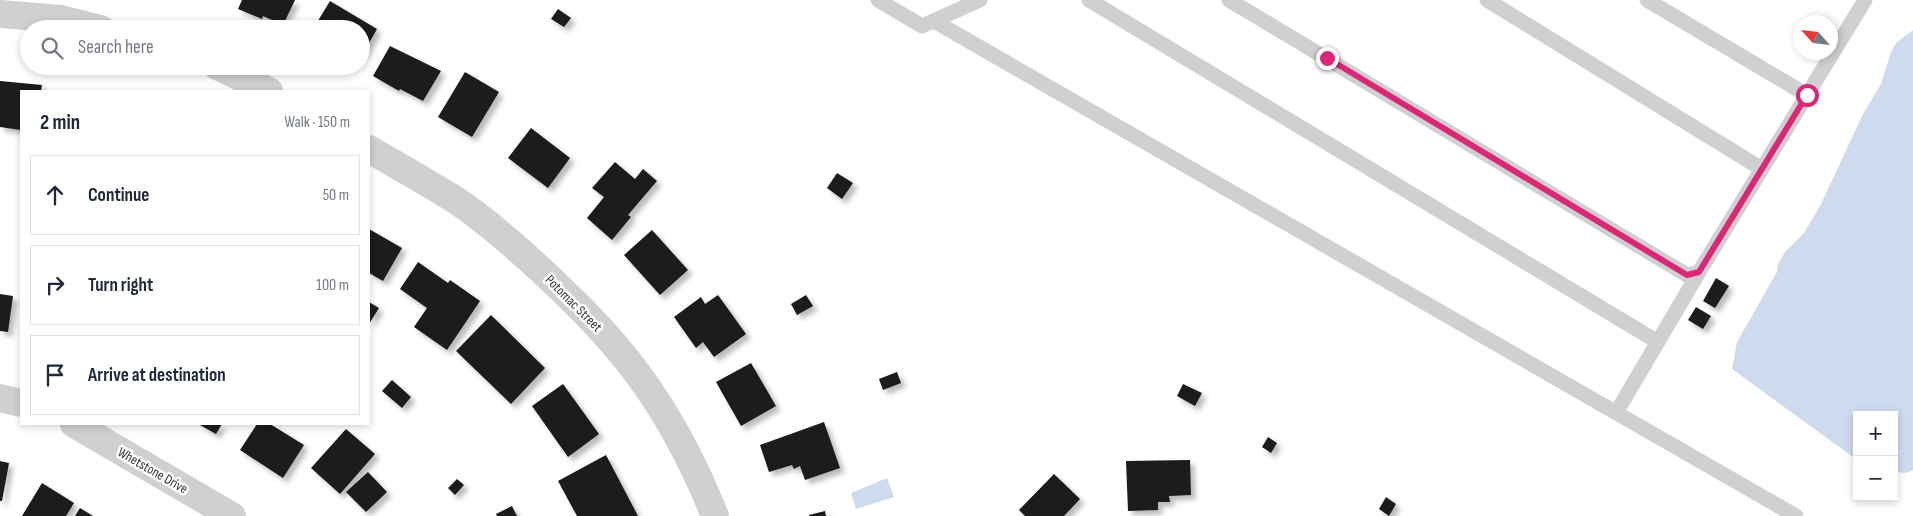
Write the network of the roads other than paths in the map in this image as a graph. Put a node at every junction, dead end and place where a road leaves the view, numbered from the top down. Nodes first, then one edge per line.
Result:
1 (878, 0) edge
2 (980, 0) edge
3 (1088, 0) edge
4 (1228, 0) edge
5 (1487, 0) edge
6 (1647, 0) edge
7 (1865, 0) edge
8 (0, 14) edge
9 (64, 20) edge
10 (934, 20) junction
11 (236, 75) edge
12 (267, 90) edge
13 (1807, 95) junction
14 (370, 150) edge
15 (1762, 169) junction
16 (1699, 272) junction
17 (1658, 342) junction
18 (0, 398) edge
19 (20, 403) edge
20 (1616, 413) junction
21 (76, 425) edge
22 (232, 516) edge
23 (715, 516) edge
24 (1796, 516) edge

1 - 10 lane
2 - 10 lane
3 - 17 lane
4 - 16 lane
5 - 15 lane
6 - 13 lane
7 - 13 lane
8 - 9 street
10 - 20 lane
11 - 12 street
13 - 15 lane
14 - 23 street, Potomac Street
15 - 16 lane
16 - 17 lane
17 - 20 lane
18 - 19 street
20 - 24 lane
21 - 22 street, Whetstone Drive

